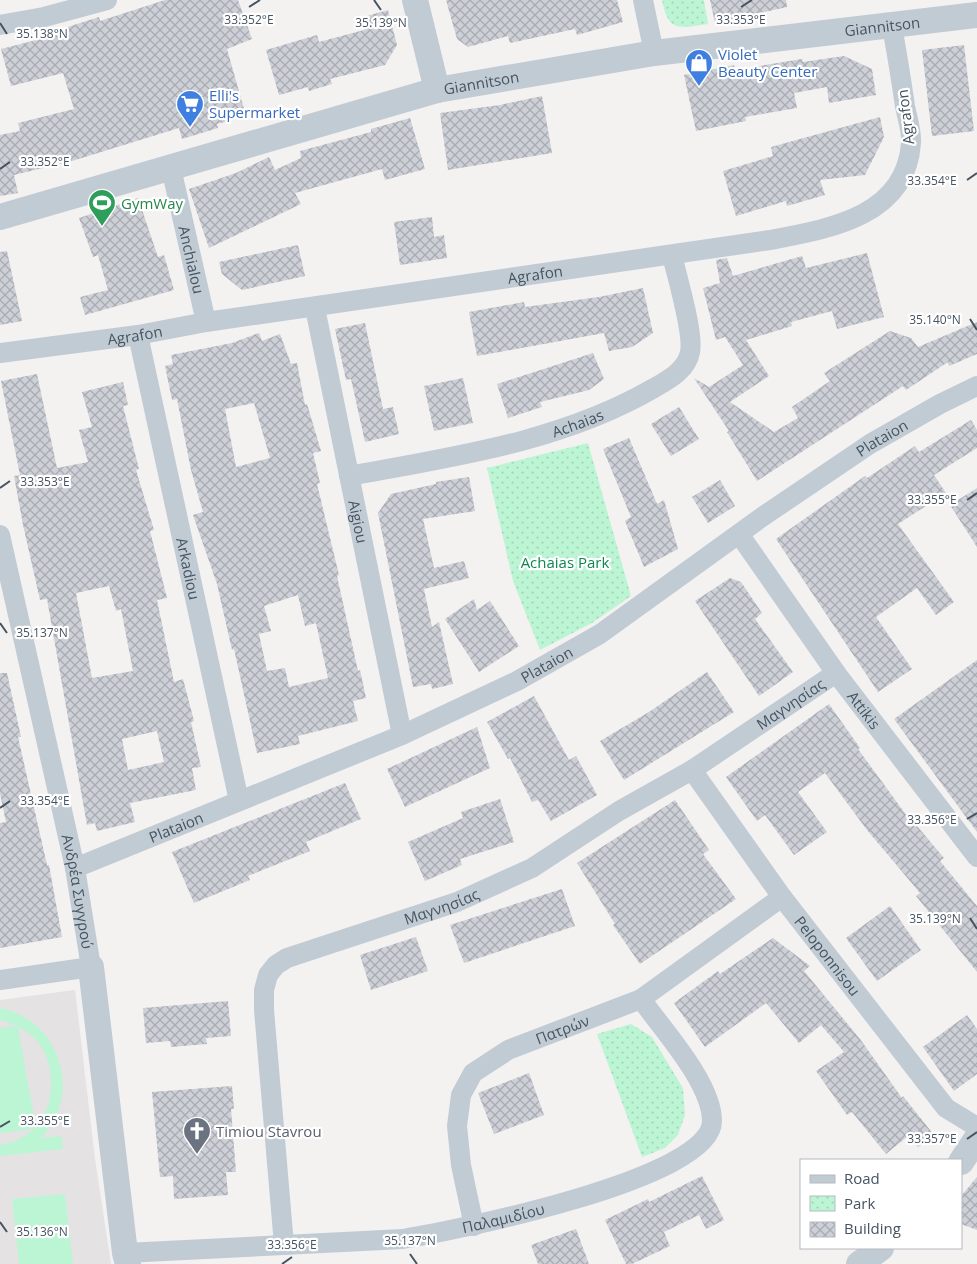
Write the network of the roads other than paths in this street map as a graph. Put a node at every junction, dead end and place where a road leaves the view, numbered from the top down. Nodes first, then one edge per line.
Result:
1 (107, 0) edge
2 (415, 0) edge
3 (643, 0) edge
4 (977, 15) edge
5 (0, 25) edge
6 (892, 27) junction
7 (654, 53) junction
8 (437, 90) junction
9 (172, 168) junction
10 (0, 217) edge
11 (672, 255) junction
12 (315, 308) junction
13 (206, 322) junction
14 (138, 335) junction
15 (0, 353) edge
16 (977, 386) edge
17 (349, 476) junction
18 (739, 534) junction
19 (0, 535) edge
20 (8, 611) edge
21 (836, 673) junction
22 (402, 735) junction
23 (692, 770) junction
24 (239, 801) junction
25 (977, 857) edge
26 (75, 868) junction
27 (782, 897) junction
28 (91, 967) junction
29 (0, 980) edge
30 (641, 999) junction
31 (977, 1127) edge
32 (977, 1138) edge
33 (962, 1160) edge
34 (474, 1226) junction
35 (284, 1245) junction
36 (880, 1249) edge
37 (127, 1259) edge
38 (859, 1264) edge

1 - 5 street
2 - 8 street
3 - 7 street
4 - 6 street, Giannitson
6 - 7 street, Giannitson
6 - 11 street, Agrafon
7 - 8 street, Giannitson
8 - 9 street, Giannitson
9 - 10 street, Giannitson
9 - 13 street, Anchialou
11 - 12 street, Agrafon
11 - 17 street, Achaias
12 - 13 street, Agrafon
12 - 17 street, Aigiou
13 - 14 street, Agrafon
14 - 15 street, Agrafon
14 - 24 street, Arkadiou
16 - 18 street, Plataion
17 - 22 street, Aigiou
18 - 21 street, Attikis
18 - 22 street, Plataion
19 - 20 street, Ανδρέα Συγγρού
20 - 26 street, Ανδρέα Συγγρού
21 - 23 street, Μαγνησίας
21 - 25 street, Attikis
22 - 24 street, Plataion
23 - 27 street, Peloponnisou
23 - 35 street, Μαγνησίας
24 - 26 street, Plataion
26 - 28 street, Ανδρέα Συγγρού
27 - 30 street, Πατρών
27 - 31 street, Peloponnisou
28 - 29 street
28 - 37 street, Ανδρέα Συγγρού
30 - 34 street, Πατρών
30 - 34 street, Παλαμιδίου
32 - 33 street
34 - 35 street, Παλαμιδίου
35 - 37 street, Παλαμιδίου
36 - 38 street

